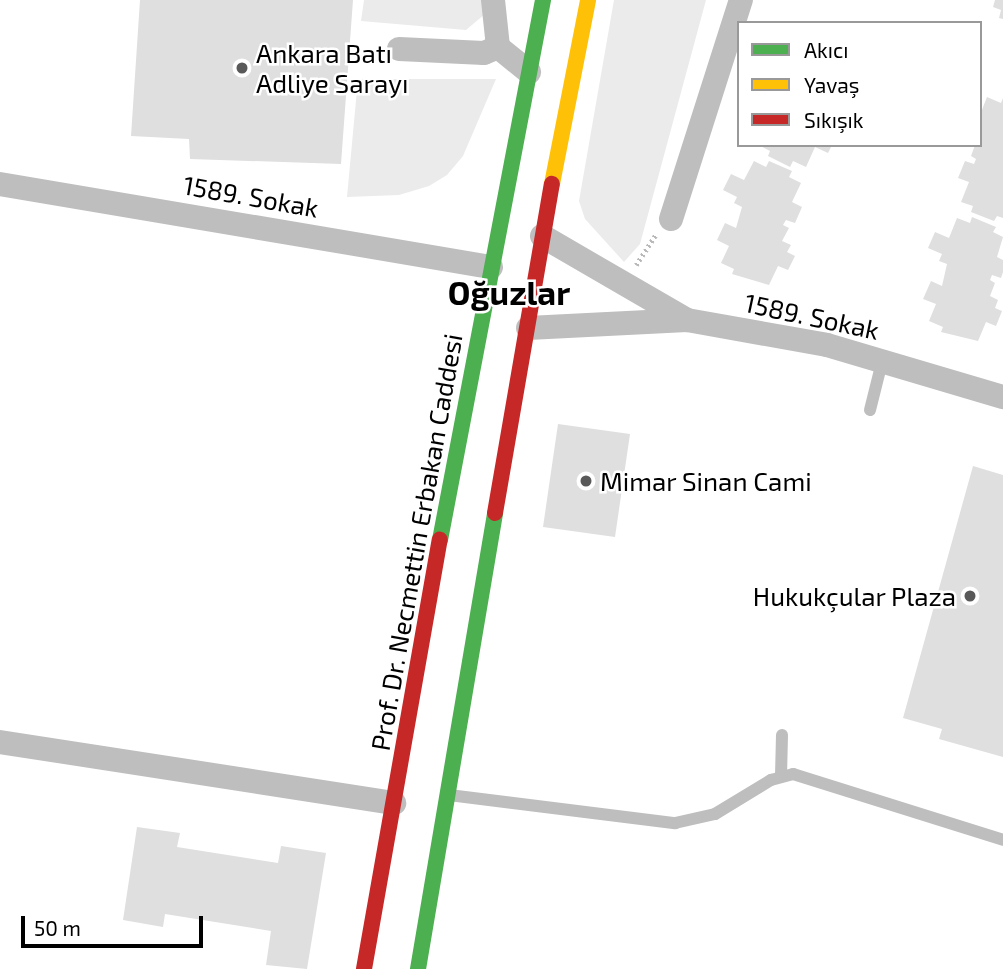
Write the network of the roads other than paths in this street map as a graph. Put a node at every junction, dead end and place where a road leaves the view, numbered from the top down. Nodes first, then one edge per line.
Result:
1 (493, 0) edge
2 (543, 0) edge
3 (589, 0) edge
4 (741, 0) edge
5 (498, 47) junction
6 (399, 49) dead end
7 (529, 72) junction
8 (0, 184) edge
9 (671, 219) road end
10 (542, 236) junction
11 (491, 267) junction
12 (687, 320) junction
13 (528, 328) junction
14 (883, 362) junction
15 (1003, 397) edge
16 (870, 410) dead end
17 (782, 735) dead end
18 (0, 742) edge
19 (782, 776) junction
20 (448, 795) junction
21 (394, 803) junction
22 (1003, 840) edge
23 (364, 969) edge
24 (418, 969) edge

1 - 5 street
2 - 7 main road, Prof. Dr. Necmettin Erbakan Caddesi
3 - 10 main road
4 - 9 street
5 - 6 street
5 - 7 street
7 - 11 main road, Prof. Dr. Necmettin Erbakan Caddesi
8 - 11 street, 1589. Sokak
10 - 12 street, 1589. Sokak
10 - 13 main road
11 - 21 main road, Prof. Dr. Necmettin Erbakan Caddesi
12 - 13 street
12 - 14 street, 1589. Sokak
13 - 20 main road
14 - 15 street, 1589. Sokak
14 - 16 lane
17 - 19 lane
18 - 21 street
19 - 20 lane
19 - 22 lane
20 - 24 main road
21 - 23 main road, Prof. Dr. Necmettin Erbakan Caddesi

